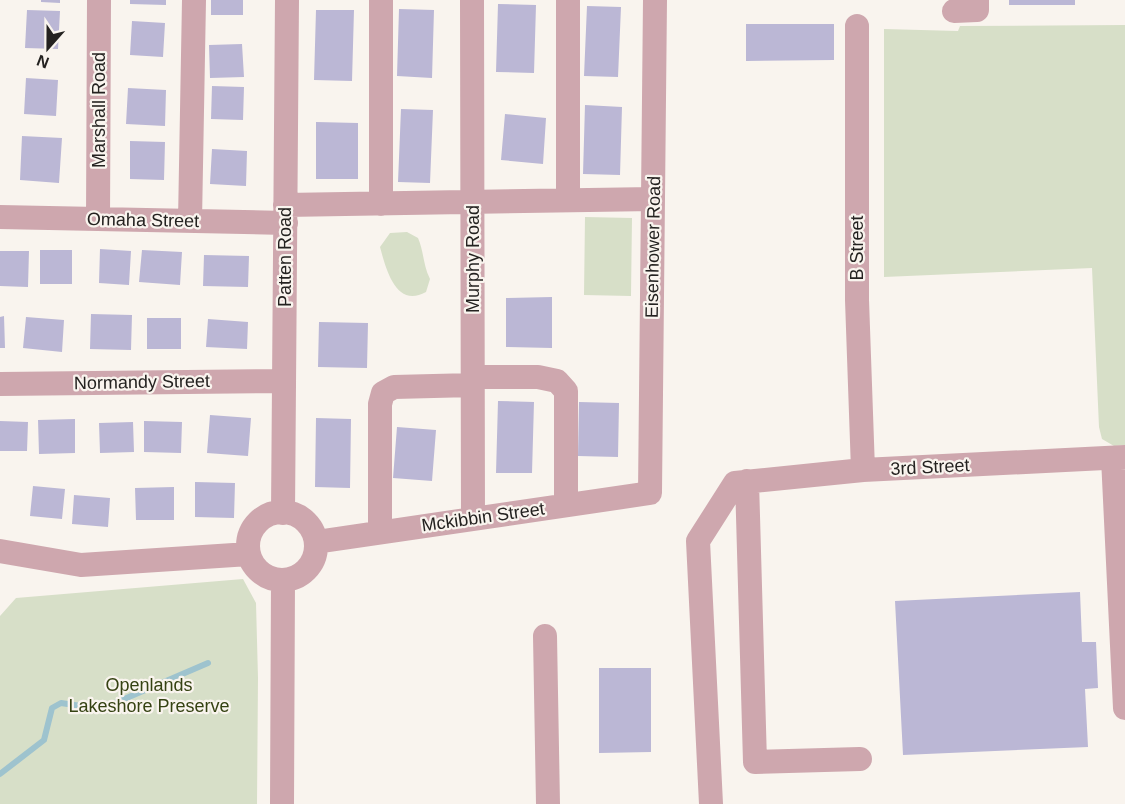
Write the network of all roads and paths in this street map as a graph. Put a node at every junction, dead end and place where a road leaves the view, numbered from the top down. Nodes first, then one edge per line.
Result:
1 (99, 0) edge
2 (194, 0) edge
3 (287, 0) edge
4 (381, 0) edge
5 (472, 0) edge
6 (568, 0) edge
7 (655, 0) edge
8 (977, 0) edge
9 (954, 11) dead end
10 (857, 26) dead end
11 (568, 199) junction
12 (653, 199) junction
13 (473, 203) junction
14 (381, 204) junction
15 (285, 214) junction
16 (0, 217) edge
17 (98, 219) junction
18 (190, 221) junction
19 (284, 381) junction
20 (473, 381) junction
21 (0, 384) edge
22 (1119, 458) edge
23 (863, 470) junction
24 (741, 482) junction
25 (650, 493) joint
26 (566, 505) junction
27 (283, 513) junction
28 (473, 518) junction
29 (380, 532) junction
30 (316, 542) junction
31 (0, 551) edge
32 (249, 554) junction
33 (283, 580) junction
34 (545, 636) dead end
35 (1125, 708) edge
36 (860, 759) dead end
37 (282, 804) edge
38 (548, 804) edge
39 (711, 804) edge

1 - 17 street, Marshall Road
2 - 18 street
3 - 15 street, Patten Road
4 - 14 street
5 - 13 street, Murphy Road
6 - 11 street
7 - 12 street, Eisenhower Road
8 - 9 street
10 - 23 street, B Street
11 - 12 street, Omaha Street
11 - 13 street, Omaha Street
12 - 25 street, Eisenhower Road
13 - 14 street, Omaha Street
13 - 20 street, Murphy Road
14 - 15 street, Omaha Street
15 - 18 street, Omaha Street
15 - 19 street, Patten Road
16 - 17 street, Omaha Street
17 - 18 street, Omaha Street
19 - 21 street, Normandy Street
19 - 27 street, Patten Road
20 - 26 street
20 - 28 street, Murphy Road
20 - 29 street
22 - 23 street, 3rd Street
22 - 35 street
23 - 24 street, 3rd Street
24 - 36 street
24 - 39 street
25 - 26 street, Mckibbin Street
26 - 28 street, Mckibbin Street
27 - 30 street
27 - 32 street
28 - 29 street, Mckibbin Street
29 - 30 street, Mckibbin Street
30 - 33 street
31 - 32 street
32 - 33 street
33 - 37 street
34 - 38 street

